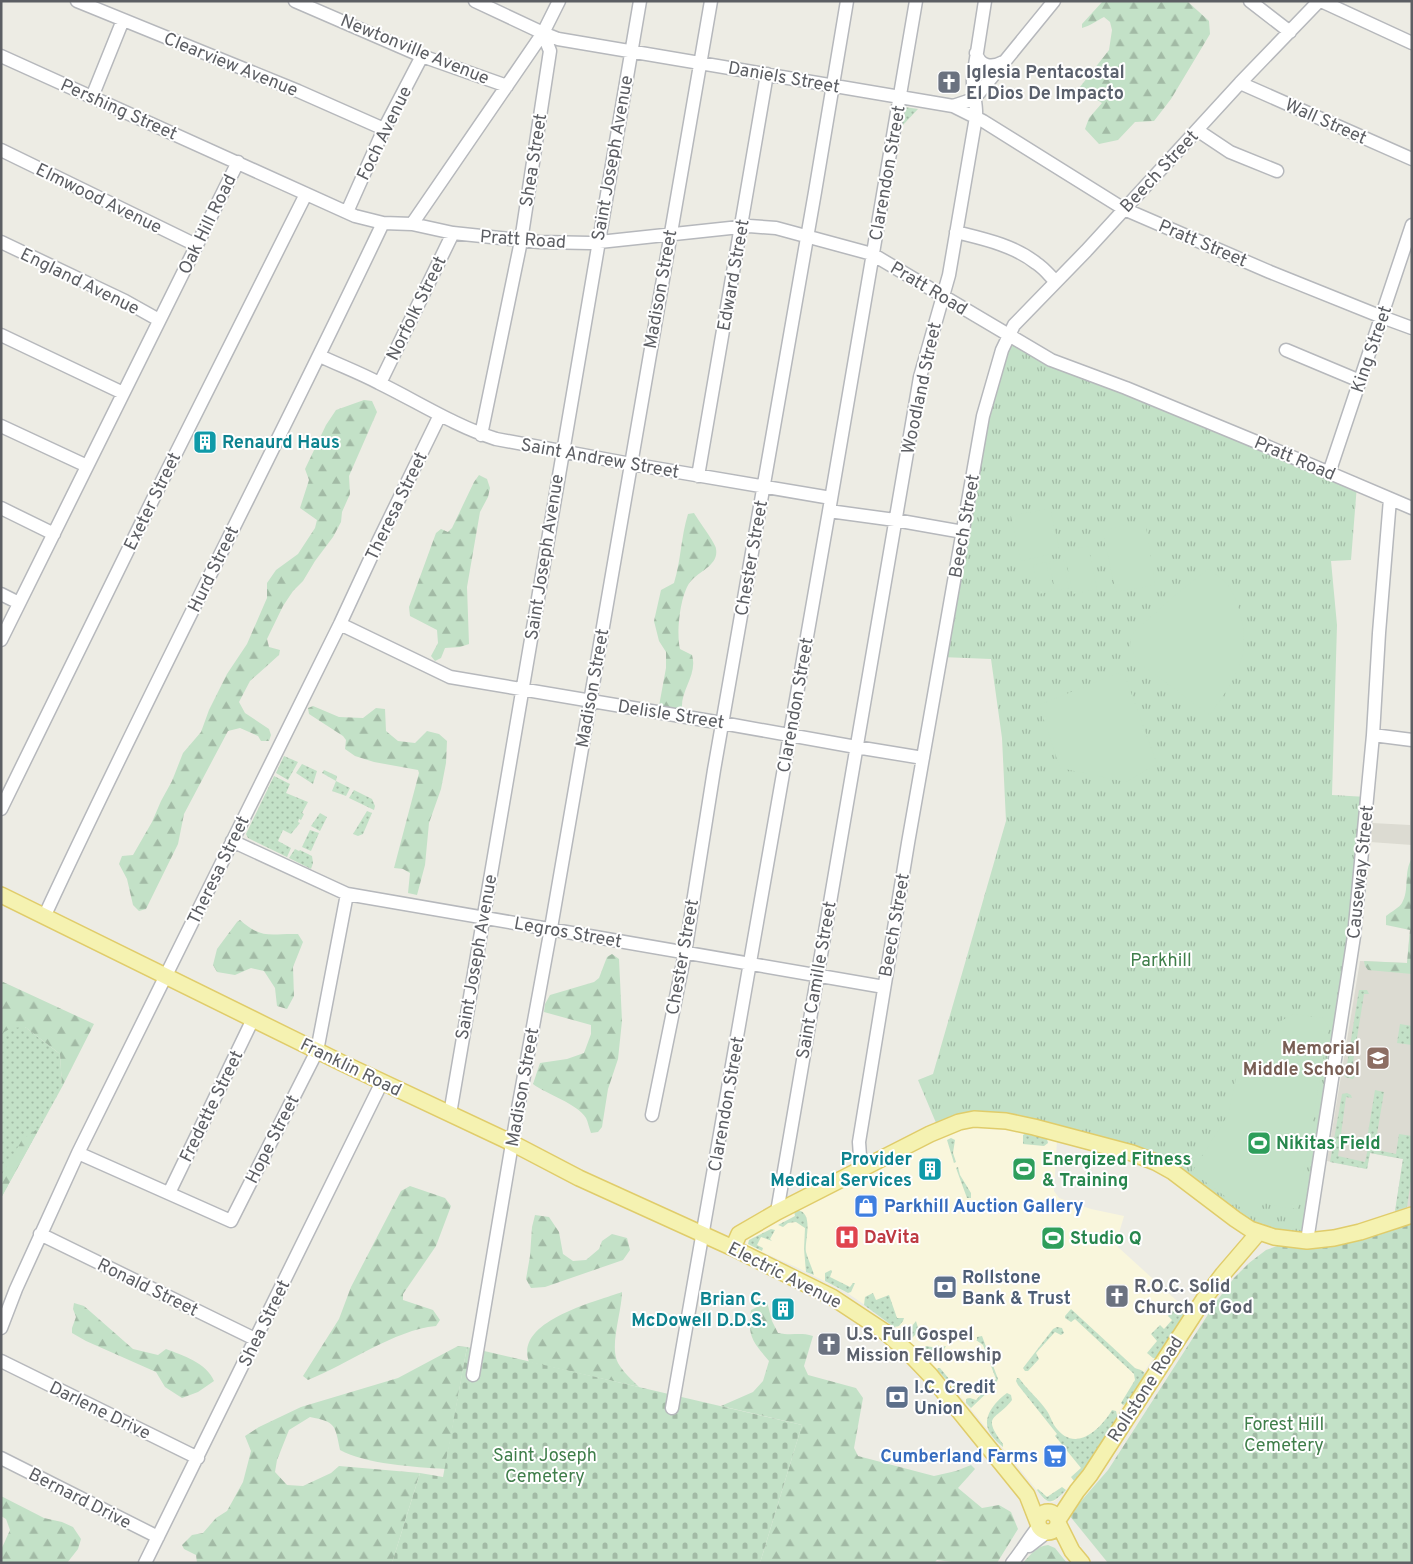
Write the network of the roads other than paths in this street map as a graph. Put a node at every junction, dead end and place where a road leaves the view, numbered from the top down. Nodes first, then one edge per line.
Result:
1 (76, 1) edge
2 (294, 1) edge
3 (475, 1) edge
4 (559, 1) edge
5 (640, 1) edge
6 (711, 1) edge
7 (847, 1) edge
8 (916, 1) edge
9 (986, 1) edge
10 (1054, 1) edge
11 (1250, 1) edge
12 (1320, 1) edge
13 (123, 20) junction
14 (1290, 32) junction
15 (543, 33) junction
16 (1412, 43) edge
17 (630, 51) junction
18 (976, 53) junction
19 (1, 56) edge
20 (422, 56) junction
21 (1003, 62) junction
22 (700, 63) junction
23 (768, 74) junction
24 (1240, 83) junction
25 (507, 86) junction
26 (834, 86) junction
27 (974, 96) junction
28 (92, 97) junction
29 (900, 98) junction
30 (953, 106) junction
31 (976, 117) junction
32 (384, 129) junction
33 (1197, 130) junction
34 (1, 150) edge
35 (1412, 159) edge
36 (238, 162) junction
37 (1277, 171) dead end
38 (306, 194) junction
39 (1124, 209) junction
40 (347, 212) junction
41 (383, 223) junction
42 (412, 224) junction
43 (1412, 225) edge
44 (741, 227) junction
45 (956, 232) junction
46 (453, 233) junction
47 (670, 235) junction
48 (808, 235) junction
49 (520, 241) junction
50 (1, 242) edge
51 (598, 242) junction
52 (196, 245) junction
53 (872, 254) junction
54 (1056, 282) junction
55 (943, 296) junction
56 (1382, 317) junction
57 (159, 320) junction
58 (1412, 328) edge
59 (1, 334) edge
60 (1009, 334) junction
61 (1286, 350) dead end
62 (320, 356) junction
63 (1360, 381) junction
64 (380, 383) junction
65 (123, 393) junction
66 (440, 415) junction
67 (1, 426) edge
68 (482, 435) junction
69 (562, 452) junction
70 (631, 464) junction
71 (87, 466) junction
72 (1329, 473) junction
73 (698, 476) junction
74 (764, 486) junction
75 (831, 498) junction
76 (1390, 500) junction
77 (1, 508) edge
78 (1412, 508) edge
79 (830, 511) junction
80 (895, 520) junction
81 (963, 532) junction
82 (54, 534) junction
83 (1, 594) edge
84 (19, 603) junction
85 (340, 624) junction
86 (1, 640) edge
87 (523, 689) junction
88 (590, 701) junction
89 (722, 723) junction
90 (789, 735) junction
91 (1373, 735) junction
92 (1412, 740) edge
93 (856, 747) junction
94 (923, 758) junction
95 (1, 809) edge
96 (232, 841) junction
97 (347, 894) junction
98 (1, 895) edge
99 (45, 915) junction
100 (482, 918) junction
101 (551, 928) junction
102 (684, 953) junction
103 (750, 963) junction
104 (165, 975) junction
105 (817, 975) junction
106 (884, 987) junction
107 (253, 1019) junction
108 (317, 1051) junction
109 (382, 1082) junction
110 (450, 1114) junction
111 (652, 1115) dead end
112 (512, 1143) junction
113 (78, 1154) junction
114 (862, 1170) junction
115 (169, 1193) junction
116 (777, 1212) junction
117 (1412, 1216) edge
118 (1258, 1232) junction
119 (40, 1234) junction
120 (703, 1235) junction
121 (1307, 1241) junction
122 (733, 1248) junction
123 (1, 1328) edge
124 (255, 1339) junction
125 (1, 1361) edge
126 (473, 1374) dead end
127 (672, 1408) dead end
128 (1, 1458) edge
129 (198, 1458) junction
130 (1048, 1523) junction
131 (158, 1537) junction
132 (145, 1563) edge
133 (1012, 1563) edge
134 (1082, 1563) edge

1 - 13 street, Clearview Avenue
2 - 20 street, Newtonville Avenue
3 - 15 street, Daniels Street
4 - 15 street
5 - 17 street, Saint Joseph Avenue
6 - 22 street, Madison Street
7 - 26 street, Chester Street
8 - 29 street, Clarendon Street
9 - 18 street, Woodland Street
10 - 21 street
11 - 14 street
12 - 14 street, Beech Street
12 - 16 street
13 - 28 street
13 - 32 street, Clearview Avenue
14 - 24 street, Beech Street
15 - 17 street, Daniels Street
15 - 25 street
15 - 49 street, Shea Street
17 - 22 street, Daniels Street
17 - 51 street, Saint Joseph Avenue
18 - 21 street
18 - 27 street, Woodland Street
19 - 28 street, Pershing Street
20 - 25 street, Newtonville Avenue
20 - 32 street, Foch Avenue
21 - 27 street
22 - 23 street, Daniels Street
22 - 47 street, Madison Street
23 - 26 street, Daniels Street
23 - 44 street, Edward Street
24 - 33 street, Beech Street
24 - 35 street, Wall Street
25 - 42 street
26 - 29 street, Daniels Street
26 - 48 street, Chester Street
27 - 30 street
27 - 31 street, Woodland Street
28 - 36 street, Pershing Street
29 - 30 street, Daniels Street
29 - 53 street, Clarendon Street
30 - 31 street, Pratt Street
31 - 39 street, Pratt Street
31 - 45 street, Woodland Street
32 - 40 street, Foch Avenue
33 - 37 street
33 - 39 street, Beech Street
34 - 52 street, Elmwood Avenue
36 - 38 street, Oak Hill Road
36 - 52 street, Oak Hill Road
38 - 40 street, Oak Hill Road
38 - 95 street, Exeter Street
39 - 54 street, Beech Street
39 - 56 street, Pratt Street
40 - 41 street, Oak Hill Road
41 - 42 street, Oak Hill Road
41 - 62 street, Hurd Street
42 - 46 street, Pratt Road
43 - 56 street, King Street
44 - 47 street, Pratt Road
44 - 48 street, Pratt Road
44 - 73 street, Edward Street
45 - 54 street
45 - 55 street, Woodland Street
46 - 49 street, Pratt Road
46 - 64 street, Norfolk Street
47 - 51 street, Pratt Road
47 - 70 street, Madison Street
48 - 53 street, Pratt Road
48 - 74 street, Chester Street
49 - 51 street, Pratt Road
49 - 68 street, Shea Street
50 - 57 street, England Avenue
51 - 69 street, Saint Joseph Avenue
52 - 57 street, Oak Hill Road
53 - 55 street, Pratt Road
53 - 75 street, Clarendon Street
54 - 60 street, Beech Street
55 - 60 street, Pratt Road
55 - 80 street, Woodland Street
56 - 58 street, Pratt Street
56 - 63 street, King Street
57 - 65 street, Oak Hill Road
59 - 65 street
60 - 72 street, Pratt Road
60 - 81 street, Beech Street
61 - 63 street
62 - 64 street, Saint Andrew Street
62 - 99 street, Hurd Street
63 - 72 street, King Street
64 - 66 street, Saint Andrew Street
65 - 71 street, Oak Hill Road
66 - 68 street, Saint Andrew Street
66 - 85 street, Theresa Street
67 - 71 street
68 - 69 street, Saint Andrew Street
69 - 70 street, Saint Andrew Street
69 - 87 street, Saint Joseph Avenue
70 - 73 street, Saint Andrew Street
70 - 88 street, Madison Street
71 - 82 street, Oak Hill Road
72 - 76 street, Pratt Road
73 - 74 street, Saint Andrew Street
74 - 75 street, Saint Andrew Street
74 - 89 street, Chester Street
75 - 79 street, Clarendon Street
76 - 78 street, Pratt Road
76 - 91 street, Causeway Street
77 - 82 street
79 - 80 street
79 - 90 street, Clarendon Street
80 - 81 street
80 - 93 street, Woodland Street
81 - 94 street, Beech Street
82 - 84 street, Oak Hill Road
83 - 84 street
84 - 86 street, Oak Hill Road
85 - 87 street, Delisle Street
85 - 96 street, Theresa Street
87 - 88 street, Delisle Street
87 - 100 street, Saint Joseph Avenue
88 - 89 street, Delisle Street
88 - 101 street, Madison Street
89 - 90 street, Delisle Street
89 - 102 street, Chester Street
90 - 93 street, Delisle Street
90 - 103 street, Clarendon Street
91 - 92 street
91 - 121 street, Causeway Street
93 - 94 street, Delisle Street
93 - 105 street, Saint Camille Street
94 - 106 street, Beech Street
96 - 97 street, Legros Street
96 - 104 street, Theresa Street
97 - 100 street, Legros Street
97 - 108 street, Hope Street
98 - 99 main road, Franklin Road
99 - 104 main road, Franklin Road
100 - 101 street, Legros Street
100 - 110 street, Saint Joseph Avenue
101 - 102 street, Legros Street
101 - 112 street, Madison Street
102 - 103 street, Legros Street
102 - 111 street, Chester Street
103 - 105 street, Legros Street
103 - 120 street, Clarendon Street
104 - 107 main road, Franklin Road
104 - 113 street, Theresa Street
105 - 106 street, Legros Street
105 - 116 street, Saint Camille Street
106 - 114 street, Beech Street
107 - 108 main road, Franklin Road
107 - 115 street, Fredette Street
108 - 109 main road, Franklin Road
108 - 115 street, Hope Street
109 - 110 main road, Franklin Road
109 - 124 street, Shea Street
110 - 112 main road, Franklin Road
112 - 120 main road, Franklin Road
112 - 126 street, Madison Street
113 - 115 street, Hope Street
113 - 119 street, Theresa Street
114 - 116 main road
114 - 118 main road
116 - 122 main road
117 - 121 main road
118 - 121 main road
118 - 130 main road, Rollstone Road
119 - 123 street, Theresa Street
119 - 124 street, Ronald Street
120 - 122 main road, Electric Avenue
120 - 127 street, Clarendon Street
122 - 130 main road, Electric Avenue
124 - 129 street, Shea Street
125 - 129 street, Darlene Drive
128 - 131 street, Bernard Drive
129 - 131 street, Shea Street
130 - 133 street, Rollstone Road
130 - 134 main road, Electric Avenue
131 - 132 street, Shea Street

